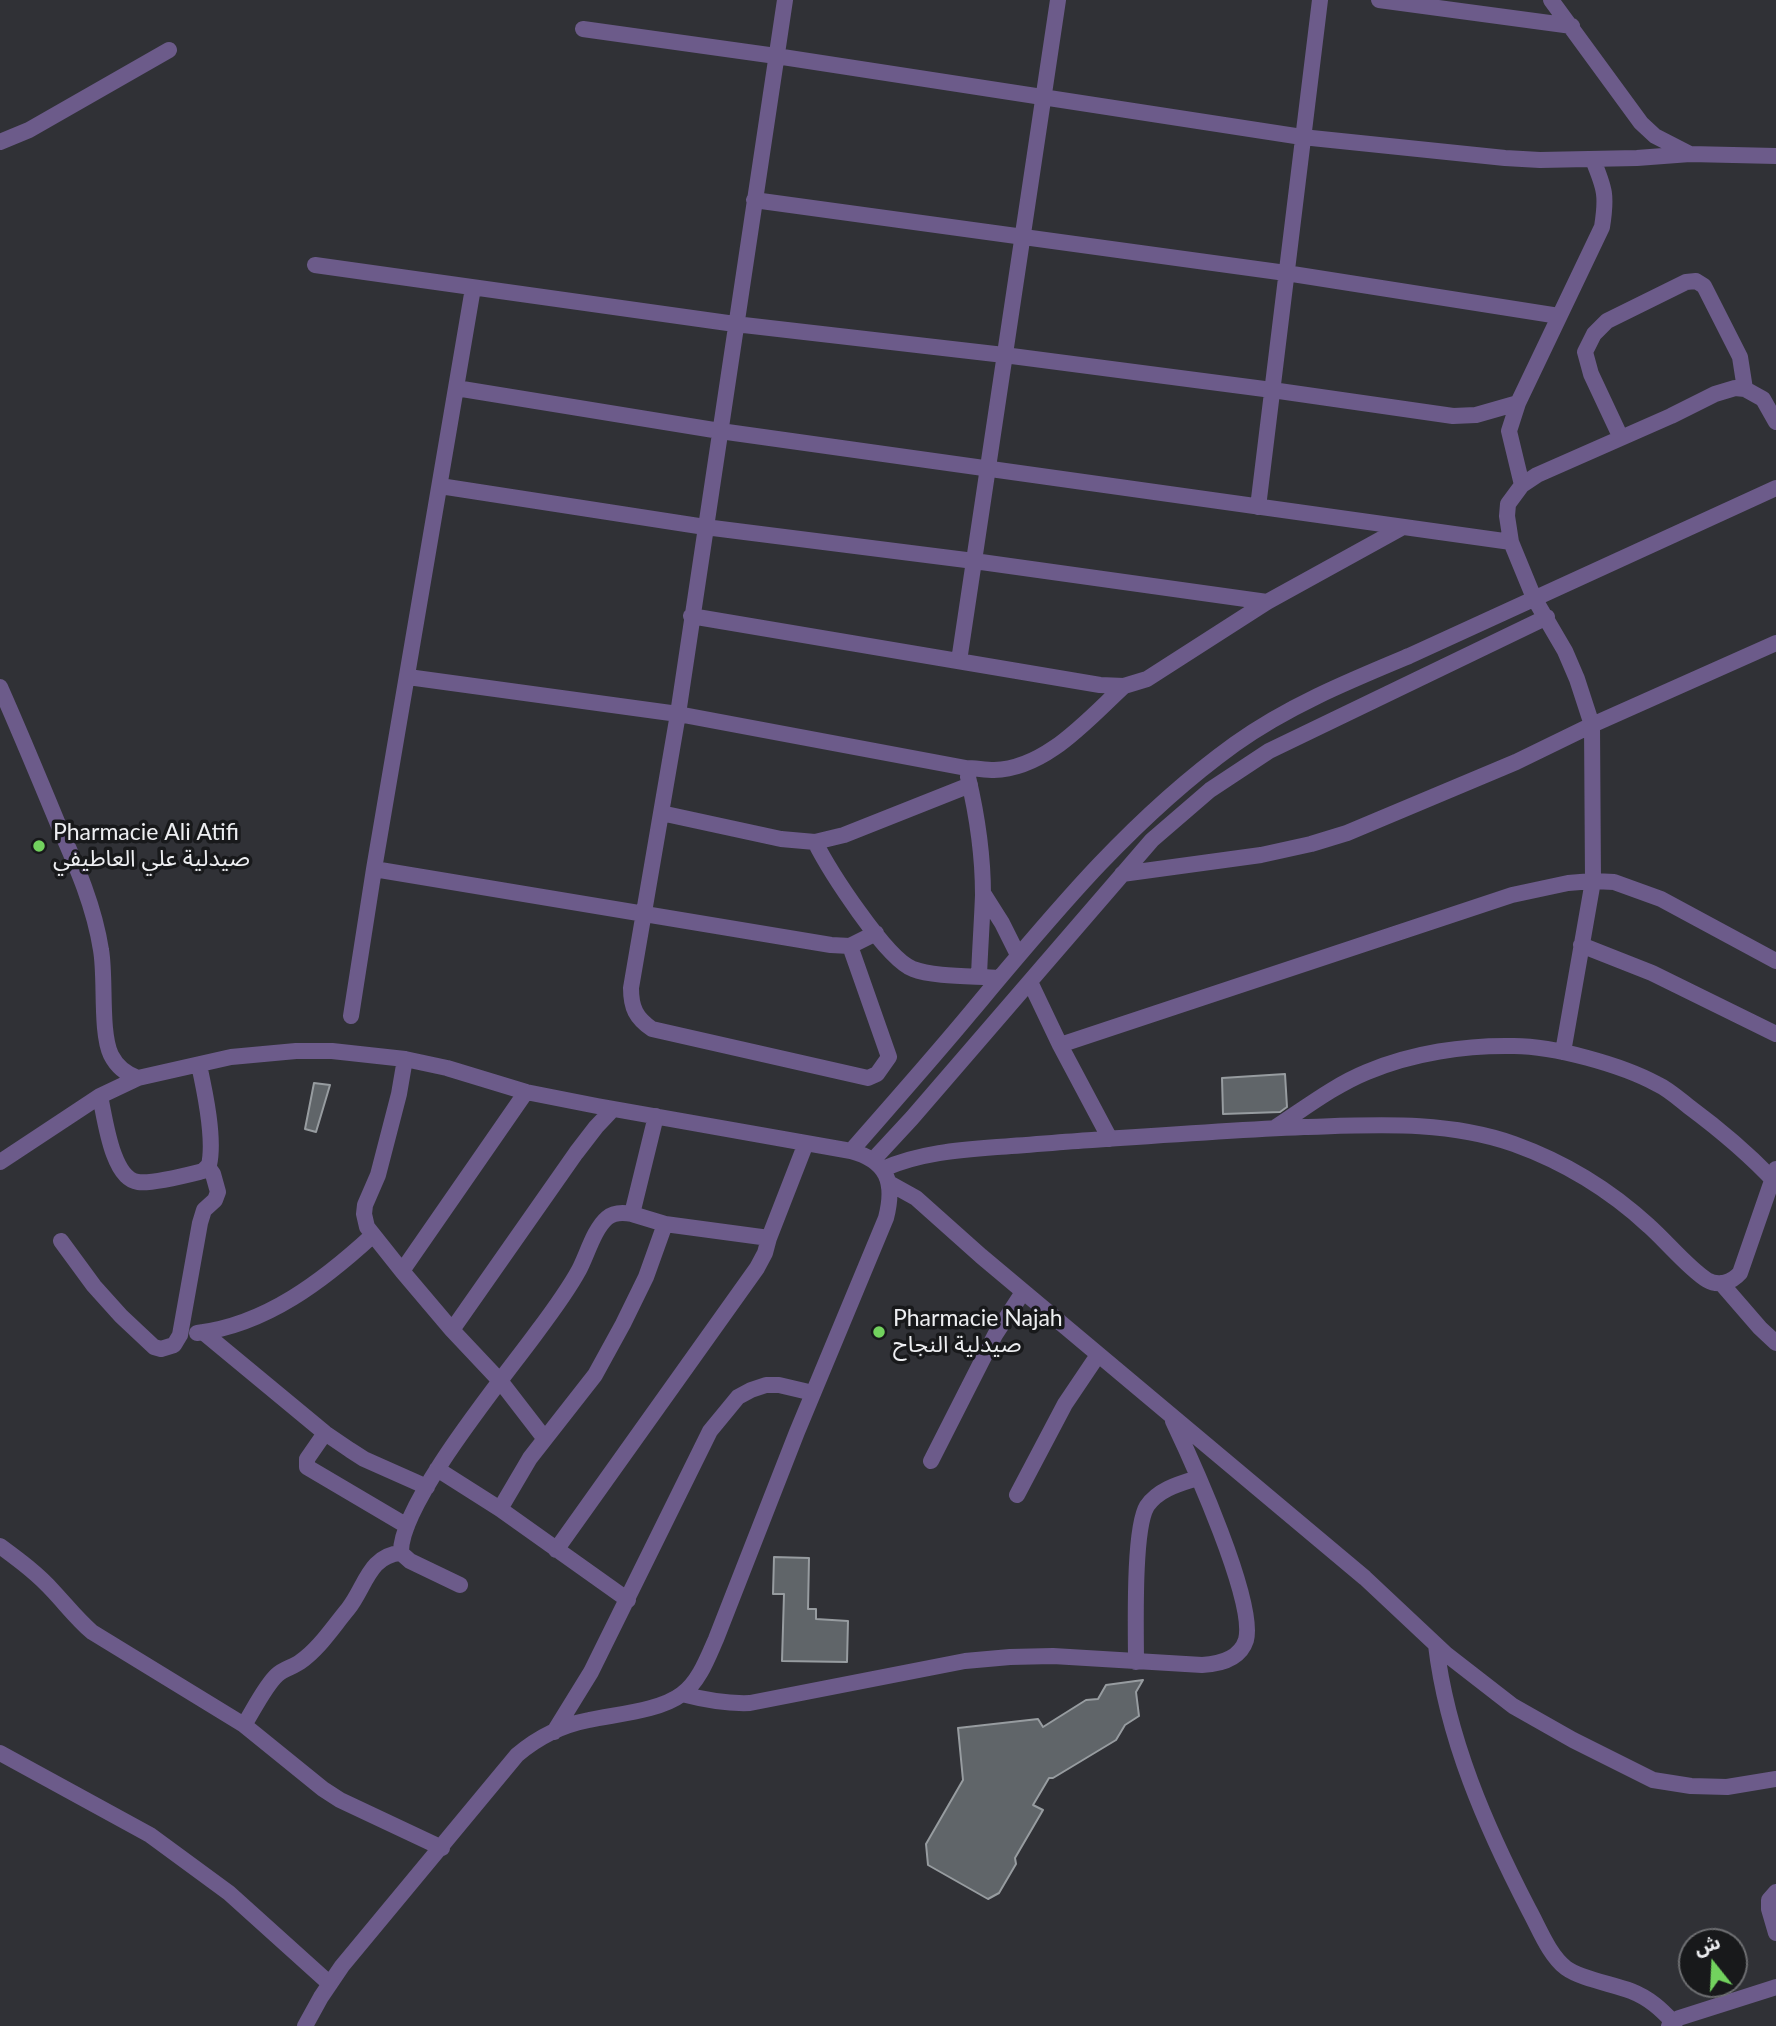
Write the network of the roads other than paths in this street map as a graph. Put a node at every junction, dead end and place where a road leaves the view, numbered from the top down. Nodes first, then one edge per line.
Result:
1 (785, 0) edge
2 (1058, 0) edge
3 (1320, 0) edge
4 (1379, 0) edge
5 (1551, 0) edge
6 (1572, 26) junction
7 (583, 29) dead end
8 (169, 50) dead end
9 (776, 56) junction
10 (1044, 97) junction
11 (1302, 137) junction
12 (0, 142) edge
13 (1690, 154) junction
14 (1776, 156) edge
15 (1592, 160) junction
16 (754, 200) junction
17 (1023, 237) junction
18 (315, 265) dead end
19 (1286, 273) junction
20 (473, 288) junction
21 (1559, 316) junction
22 (735, 324) junction
23 (1003, 355) junction
24 (456, 388) junction
25 (1745, 389) junction
26 (1272, 390) junction
27 (1518, 404) junction
28 (1776, 422) edge
29 (720, 431) junction
30 (1621, 438) junction
31 (989, 469) junction
32 (1522, 485) junction
33 (440, 486) junction
34 (1776, 488) edge
35 (1258, 507) junction
36 (705, 527) junction
37 (1404, 527) junction
38 (1511, 542) junction
39 (974, 561) junction
40 (1534, 598) junction
41 (1267, 602) junction
42 (691, 616) junction
43 (1547, 617) junction
44 (1776, 643) edge
45 (959, 662) junction
46 (408, 677) junction
47 (1124, 686) junction
48 (0, 687) edge
49 (678, 714) junction
50 (1592, 724) junction
51 (966, 768) junction
52 (970, 785) junction
53 (661, 813) junction
54 (815, 842) junction
55 (374, 870) junction
56 (1122, 874) junction
57 (1592, 881) junction
58 (983, 893) junction
59 (644, 914) junction
60 (876, 933) junction
61 (1581, 945) junction
62 (850, 946) junction
63 (1018, 955) junction
64 (1776, 961) edge
65 (979, 976) junction
66 (999, 978) junction
67 (1030, 982) junction
68 (351, 1016) dead end
69 (1776, 1034) edge
70 (1060, 1045) junction
71 (1563, 1052) junction
72 (405, 1059) junction
73 (199, 1065) junction
74 (138, 1078) junction
75 (526, 1092) junction
76 (100, 1096) junction
77 (613, 1109) junction
78 (656, 1116) junction
79 (1275, 1128) junction
80 (1110, 1139) junction
81 (806, 1143) junction
82 (851, 1151) junction
83 (0, 1162) edge
84 (208, 1167) junction
85 (882, 1171) junction
86 (1775, 1177) edge
87 (632, 1214) junction
88 (665, 1224) junction
89 (373, 1235) junction
90 (769, 1238) junction
91 (61, 1241) dead end
92 (402, 1271) junction
93 (1721, 1283) junction
94 (1023, 1292) junction
95 (452, 1330) junction
96 (203, 1332) junction
97 (180, 1335) junction
98 (1776, 1343) edge
99 (1098, 1355) junction
100 (501, 1382) junction
101 (813, 1393) junction
102 (1170, 1416) junction
103 (325, 1433) junction
104 (545, 1439) junction
105 (931, 1461) dead end
106 (437, 1469) junction
107 (1198, 1478) junction
108 (427, 1487) junction
109 (1017, 1495) dead end
110 (500, 1509) junction
111 (407, 1526) junction
112 (0, 1546) edge
113 (556, 1550) junction
114 (401, 1553) junction
115 (460, 1585) dead end
116 (628, 1600) junction
117 (1436, 1645) junction
118 (1136, 1661) junction
119 (682, 1694) junction
120 (244, 1725) junction
121 (554, 1732) junction
122 (0, 1753) edge
123 (1776, 1779) edge
124 (442, 1848) junction
125 (1776, 1892) edge
126 (1776, 1933) edge
127 (330, 1984) junction
128 (1776, 1987) edge
129 (1672, 2024) edge
130 (305, 2026) edge

1 - 9 street
2 - 10 street
3 - 11 street
4 - 6 street
5 - 6 street
6 - 13 street
7 - 9 street
8 - 12 street
9 - 10 street
9 - 16 street
10 - 11 street
10 - 17 street
11 - 15 street
11 - 19 street
13 - 14 street
13 - 15 street
15 - 21 street
16 - 17 street
16 - 22 street
17 - 19 street
17 - 23 street
18 - 20 street
19 - 21 street
19 - 26 street
20 - 22 street
20 - 24 street
21 - 27 street
22 - 23 street
22 - 29 street
23 - 26 street
23 - 31 street
24 - 29 street
24 - 33 street
25 - 28 street
25 - 30 street
25 - 30 street
26 - 27 street
26 - 35 street
27 - 32 street
29 - 31 street
29 - 36 street
30 - 32 street
31 - 35 street
31 - 39 street
32 - 38 street
33 - 36 street
33 - 46 street
34 - 40 street
35 - 37 street
36 - 39 street
36 - 42 street
37 - 38 street
37 - 41 street
38 - 40 street
39 - 41 street
39 - 45 street
40 - 43 street
40 - 63 street
41 - 47 street
42 - 45 street
42 - 49 street
43 - 50 street
43 - 56 street
44 - 50 street
45 - 47 street
46 - 49 street
46 - 55 street
47 - 51 street
48 - 74 street
49 - 51 street
49 - 53 street
50 - 56 street
50 - 57 street
51 - 52 street
52 - 54 street
52 - 58 street
53 - 54 street
53 - 59 street
54 - 60 street
55 - 59 street
55 - 68 street
56 - 67 street
57 - 61 street
57 - 64 street
57 - 70 street
58 - 63 street
58 - 65 street
59 - 62 street
59 - 62 street
60 - 62 street
60 - 65 street
61 - 69 street
61 - 71 street
63 - 66 street
65 - 66 street
66 - 82 street
67 - 70 street
67 - 85 street
70 - 80 street
71 - 79 street
71 - 86 street
72 - 73 street
72 - 75 street
72 - 89 street
73 - 74 street
73 - 84 street
74 - 76 street
75 - 77 street
75 - 92 street
76 - 83 street
76 - 84 street
77 - 78 street
77 - 95 street
78 - 81 street
78 - 87 street
79 - 80 street
79 - 93 street
80 - 85 street
81 - 82 street
81 - 90 street
82 - 85 street
84 - 97 street
85 - 94 street
85 - 101 street
86 - 93 street
87 - 88 street
87 - 100 street
88 - 90 street
88 - 104 street
89 - 92 street
89 - 96 street
90 - 113 street
91 - 97 street
92 - 95 street
93 - 98 street
94 - 99 street
94 - 105 street
95 - 100 street
96 - 97 street
96 - 103 street
99 - 102 street
99 - 109 street
100 - 104 street
100 - 106 street
101 - 116 street
101 - 119 street
102 - 107 street
102 - 117 street
103 - 108 street
103 - 111 street
104 - 110 street
106 - 108 street
106 - 110 street
107 - 118 street
107 - 118 street
108 - 111 street
110 - 113 street
111 - 114 street
112 - 120 street
113 - 116 street
114 - 115 street
114 - 120 street
116 - 121 street
117 - 123 street
117 - 129 street
118 - 119 street
119 - 121 street
120 - 124 street
121 - 124 street
122 - 127 street
124 - 127 street
125 - 126 street
127 - 130 street
128 - 129 street

